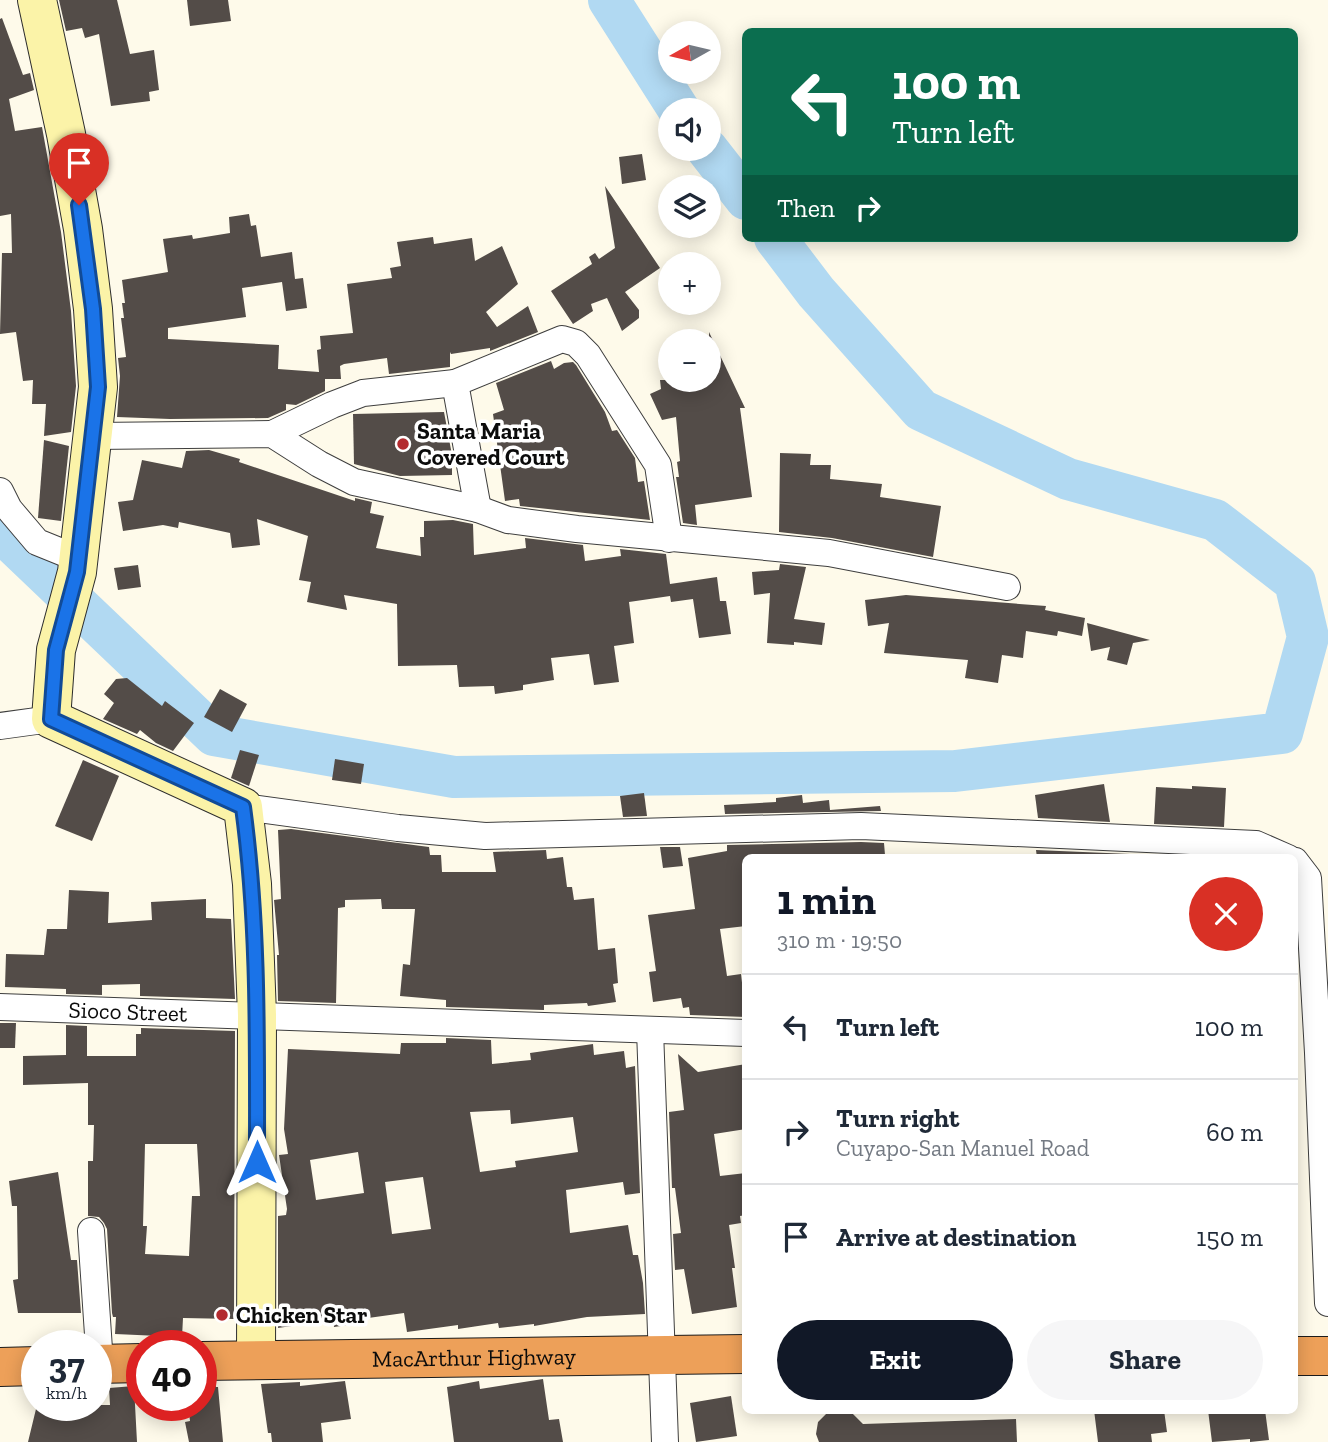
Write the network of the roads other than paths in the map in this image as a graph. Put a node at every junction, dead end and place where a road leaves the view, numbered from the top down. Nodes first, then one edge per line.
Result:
1 (37, 0) edge
2 (455, 383) junction
3 (272, 434) junction
4 (94, 436) junction
5 (0, 491) edge
6 (478, 509) junction
7 (669, 538) junction
8 (78, 565) junction
9 (1007, 587) dead end
10 (51, 719) junction
11 (0, 726) edge
12 (243, 807) junction
13 (1279, 854) edge
14 (1298, 865) edge
15 (0, 1007) edge
16 (257, 1016) junction
17 (650, 1030) junction
18 (742, 1033) edge
19 (1314, 1053) edge
20 (91, 1231) dead end
21 (1328, 1303) edge
22 (96, 1330) edge
23 (662, 1354) junction
24 (742, 1354) edge
25 (1298, 1356) edge
26 (1328, 1356) edge
27 (256, 1360) junction
28 (217, 1361) edge
29 (21, 1366) edge
30 (0, 1367) edge
31 (664, 1442) edge

1 - 4 street
2 - 3 street
2 - 6 street
2 - 7 street
3 - 4 street
3 - 6 street
4 - 8 street
5 - 8 street
6 - 7 street
7 - 9 street
8 - 10 street
10 - 11 street
10 - 12 street
12 - 13 street
12 - 16 street
14 - 19 street
15 - 16 street, Sioco Street
16 - 17 street, Sioco Street
16 - 27 street
17 - 18 street, Sioco Street
17 - 23 street
19 - 21 street
20 - 22 street
23 - 24 highway, MacArthur Highway
23 - 27 highway, MacArthur Highway
23 - 31 street
25 - 26 highway
27 - 28 highway, MacArthur Highway
29 - 30 highway

